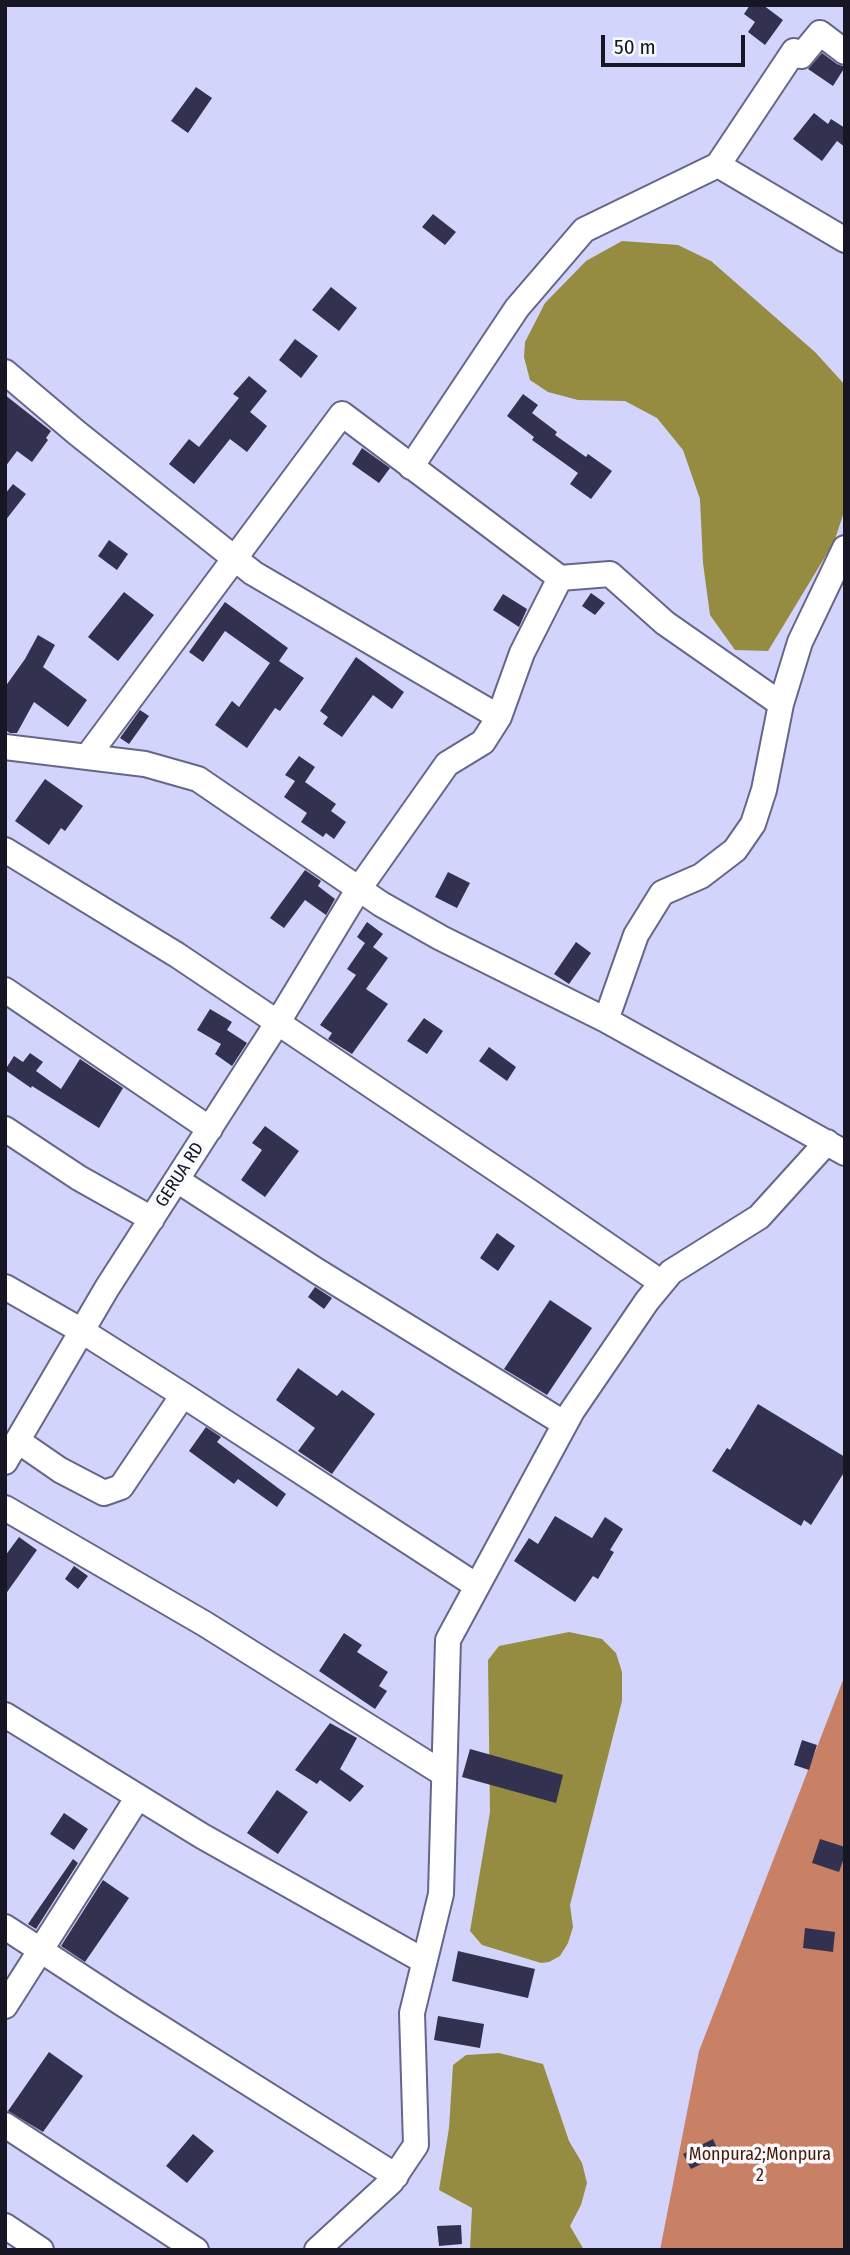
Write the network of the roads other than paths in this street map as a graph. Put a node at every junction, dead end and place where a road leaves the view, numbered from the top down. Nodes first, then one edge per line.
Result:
1 (845, 52) edge
2 (718, 165) junction
3 (845, 240) edge
4 (5, 372) edge
5 (411, 467) junction
6 (845, 548) edge
7 (234, 558) junction
8 (560, 578) junction
9 (782, 704) junction
10 (499, 717) junction
11 (5, 747) edge
12 (87, 757) junction
13 (5, 850) edge
14 (358, 890) junction
15 (5, 990) edge
16 (606, 1020) junction
17 (278, 1023) junction
18 (5, 1129) edge
19 (210, 1129) junction
20 (836, 1148) edge
21 (177, 1180) junction
22 (152, 1219) junction
23 (662, 1283) junction
24 (5, 1287) edge
25 (82, 1331) junction
26 (183, 1395) junction
27 (565, 1424) junction
28 (10, 1452) edge
29 (5, 1508) edge
30 (477, 1586) junction
31 (5, 1715) edge
32 (444, 1774) junction
33 (138, 1797) junction
34 (5, 1927) edge
35 (42, 1951) junction
36 (425, 1961) junction
37 (5, 2006) edge
38 (5, 2125) edge
39 (396, 2176) junction
40 (5, 2226) edge
41 (41, 2250) edge
42 (196, 2250) edge
43 (317, 2250) edge

1 - 2 street
2 - 3 street
2 - 5 street
4 - 7 street
5 - 7 street
5 - 8 street
6 - 9 street
7 - 10 street
7 - 12 street
8 - 9 street
8 - 10 street, GERUA RD
9 - 16 street
10 - 14 street, GERUA RD
11 - 12 street
12 - 14 street
13 - 17 street
14 - 16 street
14 - 17 street, GERUA RD
15 - 19 street
16 - 20 street
17 - 19 street, GERUA RD
17 - 23 street
18 - 22 street
19 - 21 street, GERUA RD
20 - 23 street
21 - 22 street, GERUA RD
21 - 27 street
22 - 25 street, GERUA RD
23 - 27 street
24 - 25 street
25 - 26 street
25 - 28 street, GERUA RD
26 - 28 street
26 - 30 street
27 - 30 street
29 - 32 street
30 - 32 street
31 - 33 street
32 - 36 street
33 - 35 street
33 - 36 street
34 - 35 street
35 - 37 street
35 - 39 street
36 - 39 street
38 - 42 street
39 - 43 street
40 - 41 street

